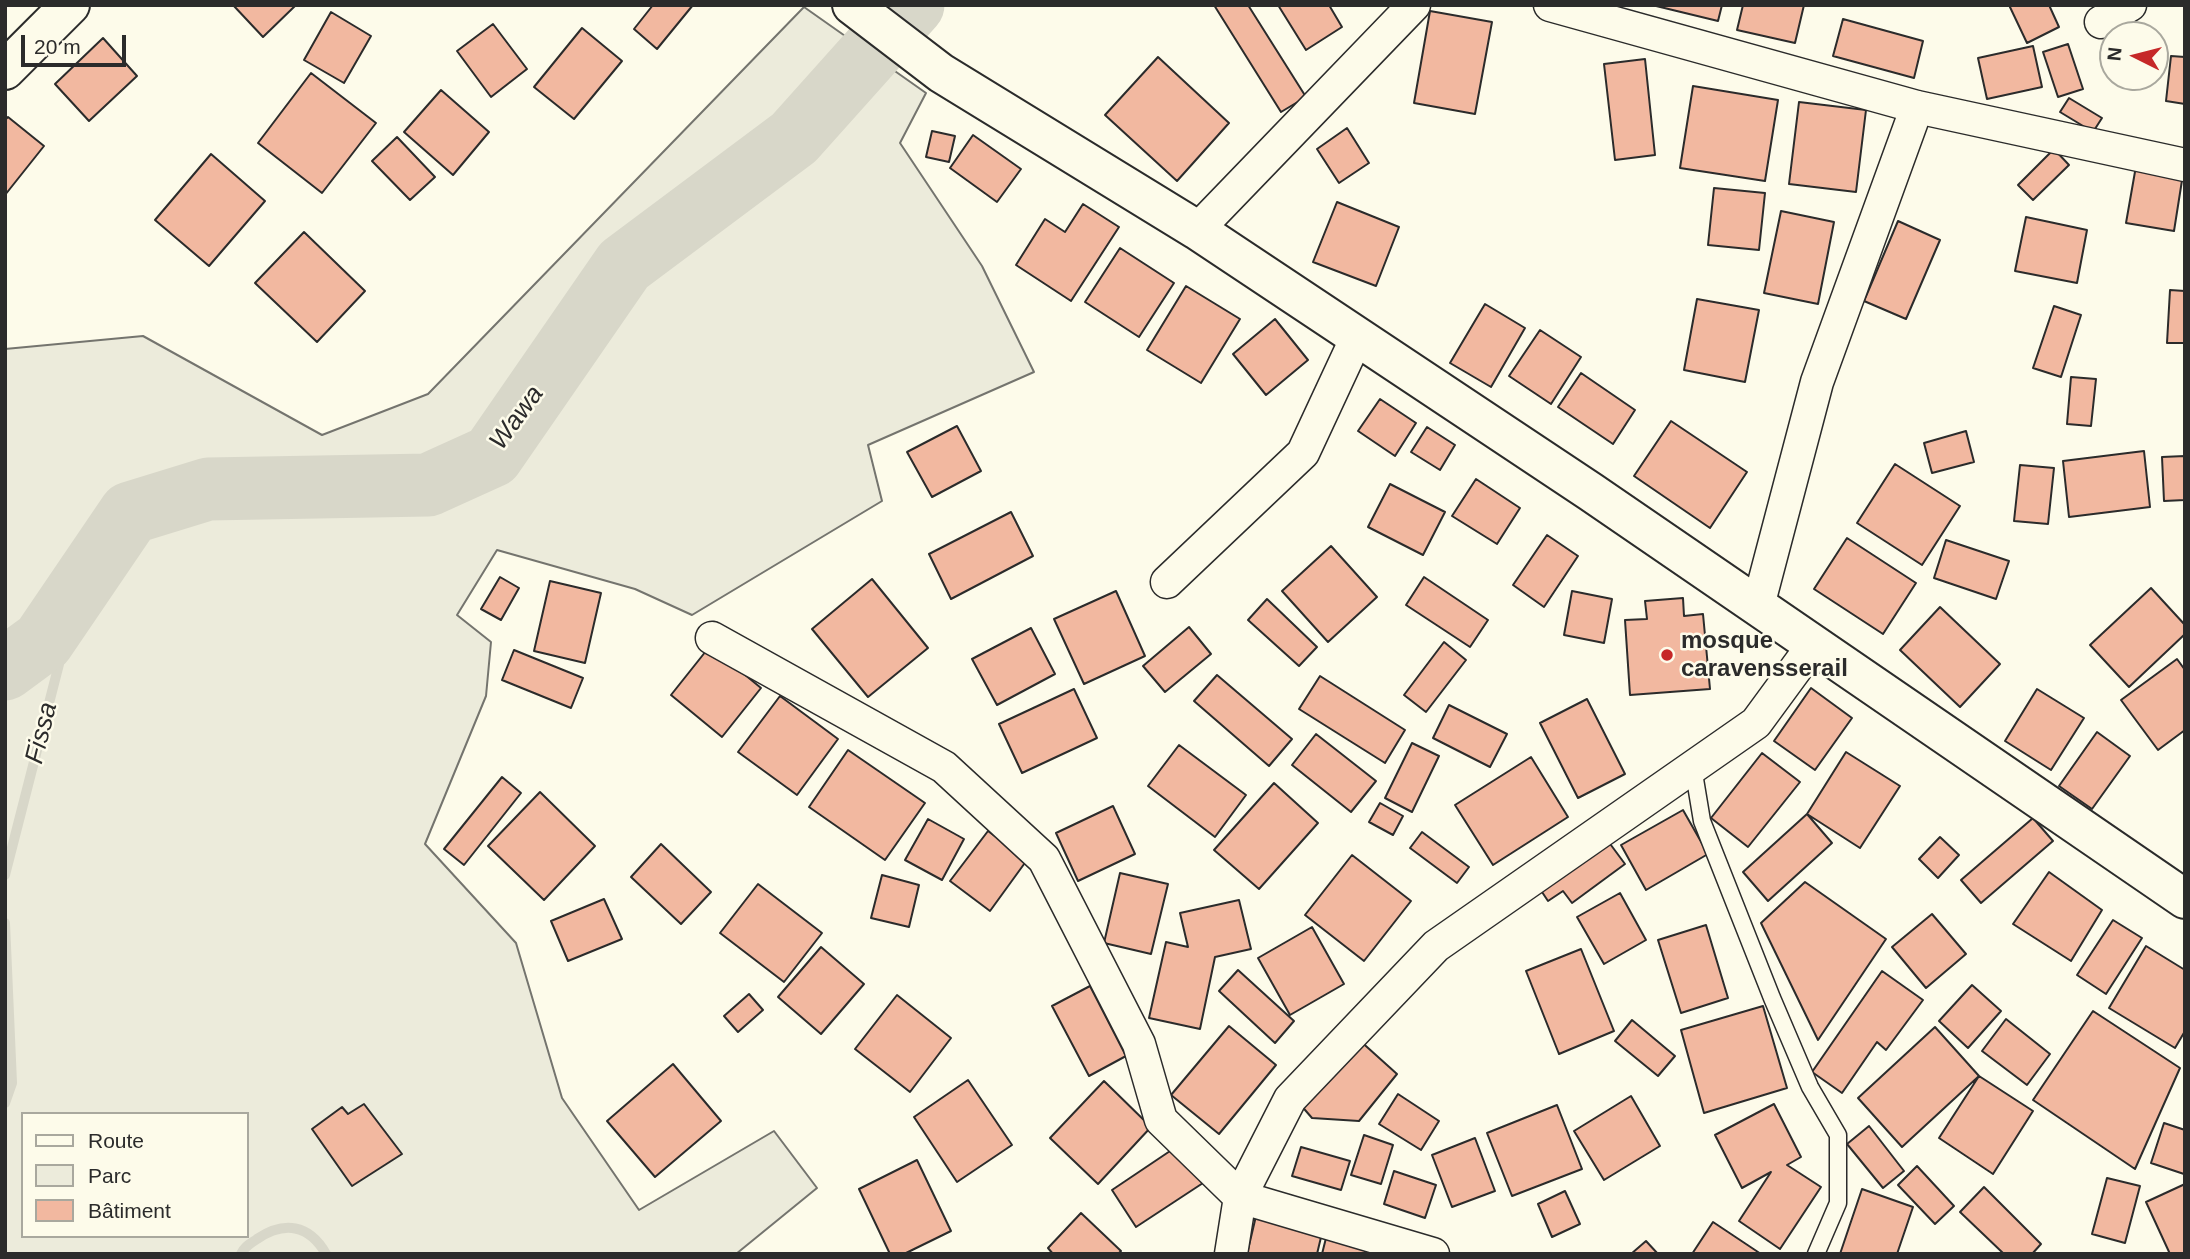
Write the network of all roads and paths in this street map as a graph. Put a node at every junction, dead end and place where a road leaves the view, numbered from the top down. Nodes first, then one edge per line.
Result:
1 (70, 5) edge
2 (852, 5) edge
3 (1414, 5) edge
4 (1549, 5) edge
5 (2130, 5) edge
6 (2103, 21) edge
7 (5, 71) edge
8 (1917, 107) junction
9 (2185, 165) edge
10 (1197, 230) junction
11 (1357, 337) junction
12 (1167, 582) dead end
13 (1758, 606) junction
14 (712, 638) dead end
15 (1814, 644) junction
16 (1693, 767) junction
17 (2185, 899) edge
18 (1240, 1197) junction
19 (1226, 1253) edge
20 (1433, 1254) edge
21 (1816, 1254) edge

1 - 7 main road
2 - 10 main road
3 - 10 street
4 - 8 street
5 - 6 street
8 - 9 street
8 - 13 street
10 - 11 main road
11 - 12 street
11 - 13 main road
13 - 15 main road
14 - 18 street
15 - 16 street
15 - 17 main road
16 - 18 street
16 - 21 lane
18 - 19 street
18 - 20 street

